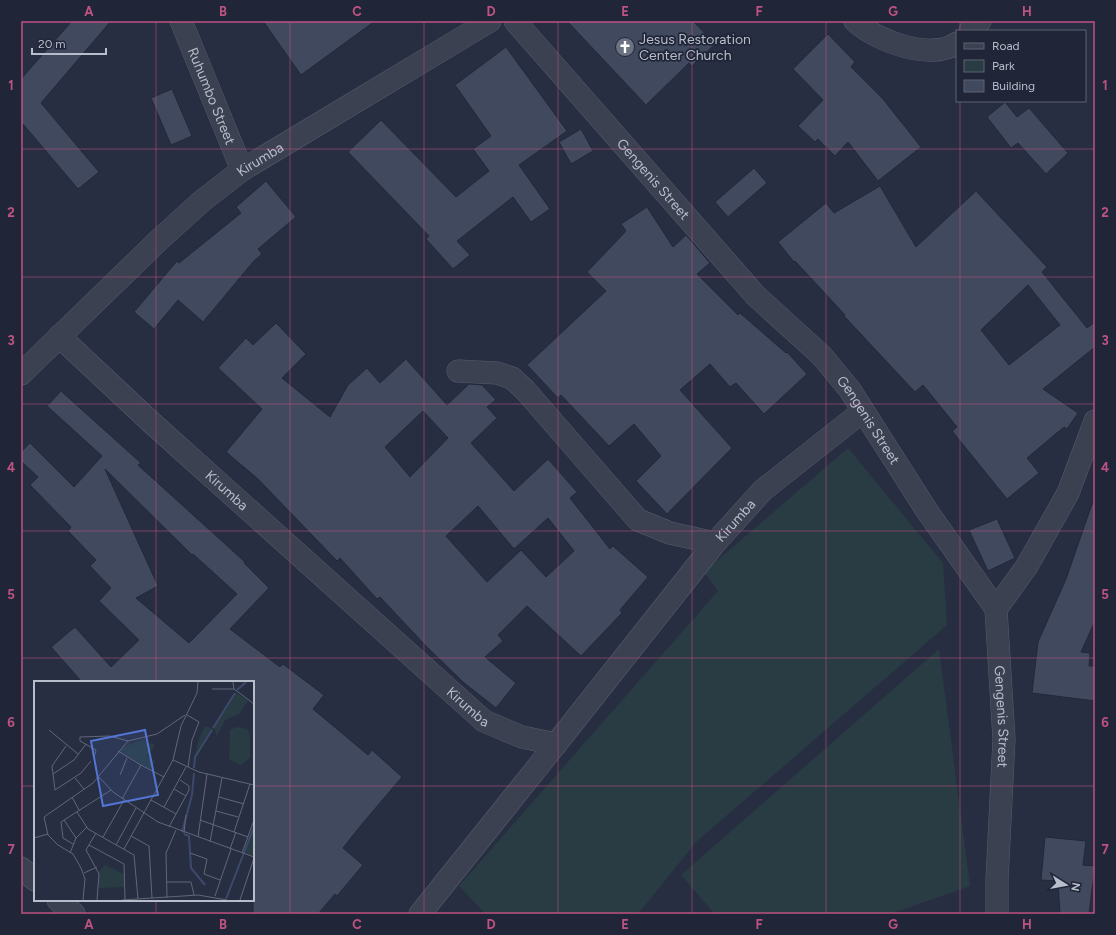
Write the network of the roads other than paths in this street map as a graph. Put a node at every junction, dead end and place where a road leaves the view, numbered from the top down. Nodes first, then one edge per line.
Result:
1 (181, 21) edge
2 (490, 21) edge
3 (515, 21) edge
4 (855, 21) edge
5 (980, 21) edge
6 (971, 30) edge
7 (956, 44) edge
8 (242, 170) junction
9 (59, 336) junction
10 (25, 362) edge
11 (458, 371) dead end
12 (863, 411) junction
13 (1095, 421) edge
14 (715, 542) junction
15 (996, 609) junction
16 (556, 744) junction
17 (21, 868) edge
18 (34, 879) edge
19 (59, 901) edge
20 (74, 914) edge
21 (420, 914) edge
22 (997, 914) edge

1 - 8 street, Ruhumbo Street
2 - 8 street, Kirumba
3 - 12 street, Gengenis Street
4 - 7 street
5 - 6 street
8 - 9 street, Kirumba
9 - 10 street, Kirumba
9 - 16 street, Kirumba
11 - 14 street
12 - 14 street, Kirumba
12 - 15 street, Gengenis Street
13 - 15 street
14 - 16 street, Kirumba
15 - 22 street, Gengenis Street
16 - 21 street
17 - 18 street
19 - 20 street

